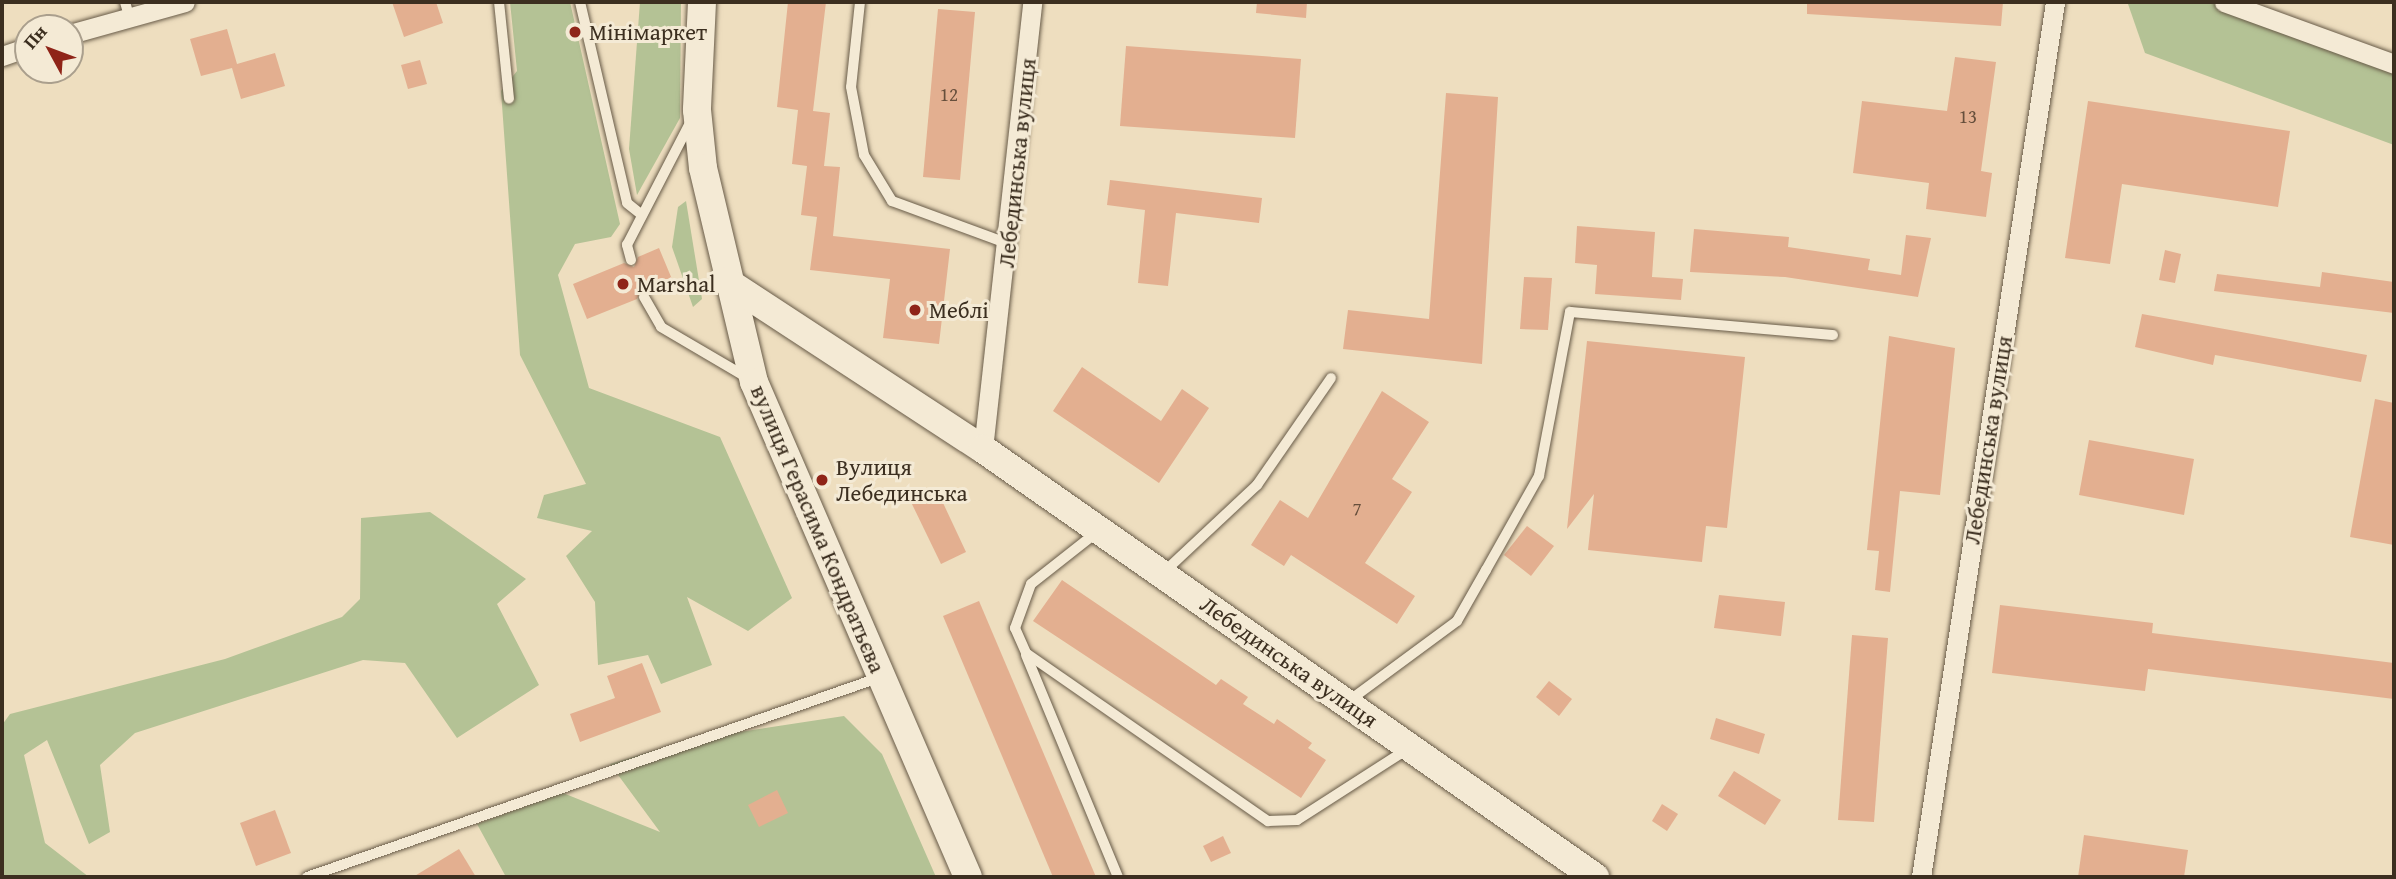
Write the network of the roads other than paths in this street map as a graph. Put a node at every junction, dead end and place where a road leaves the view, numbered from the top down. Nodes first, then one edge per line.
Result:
1 (499, 2) edge
2 (580, 2) edge
3 (702, 2) edge
4 (860, 2) edge
5 (1032, 2) edge
6 (2055, 2) edge
7 (2224, 2) edge
8 (178, 3) edge
9 (127, 9) edge
10 (84, 28) edge
11 (2394, 64) edge
12 (509, 98) dead end
13 (697, 110) junction
14 (642, 215) junction
15 (1010, 244) junction
16 (631, 260) dead end
17 (726, 281) junction
18 (644, 297) dead end
19 (1833, 335) dead end
20 (1331, 378) dead end
21 (754, 382) junction
22 (983, 449) junction
23 (1101, 530) junction
24 (1163, 573) junction
25 (1026, 653) junction
26 (882, 677) junction
27 (1346, 702) junction
28 (1410, 747) junction
29 (320, 875) edge
30 (307, 877) edge
31 (968, 877) edge
32 (1118, 877) edge
33 (1595, 877) edge
34 (1921, 877) edge

1 - 12 lane
2 - 14 lane
3 - 13 street, вулиця Герасима Кондратьєва
4 - 15 lane
5 - 15 street, Лебединська вулиця
6 - 34 street, Лебединська вулиця
7 - 11 street
8 - 9 street
9 - 10 street
13 - 14 lane
13 - 17 street, вулиця Герасима Кондратьєва
14 - 16 lane
15 - 22 street, Лебединська вулиця
17 - 21 street, вулиця Герасима Кондратьєва
17 - 22 street, Лебединська вулиця
18 - 21 lane
19 - 27 lane
20 - 24 lane
21 - 26 street, вулиця Герасима Кондратьєва
22 - 23 street, Лебединська вулиця
23 - 24 street, Лебединська вулиця
23 - 25 lane
24 - 27 street, Лебединська вулиця
25 - 28 lane
25 - 32 lane
26 - 29 lane
26 - 31 street, вулиця Герасима Кондратьєва
27 - 28 street, Лебединська вулиця
28 - 33 street, Лебединська вулиця
29 - 30 lane

